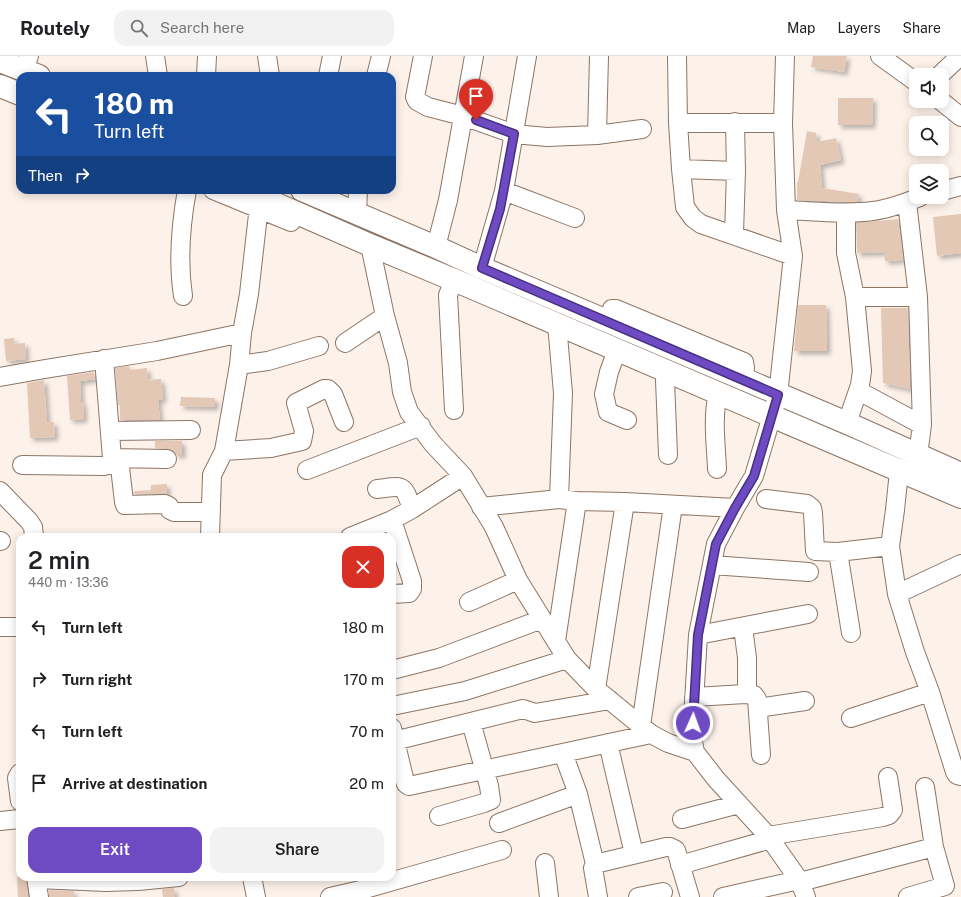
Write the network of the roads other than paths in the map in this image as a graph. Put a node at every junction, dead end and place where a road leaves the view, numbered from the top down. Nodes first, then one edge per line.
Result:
1 (155, 56) edge
2 (207, 56) edge
3 (268, 56) edge
4 (332, 56) edge
5 (381, 56) edge
6 (423, 56) edge
7 (474, 56) edge
8 (528, 56) edge
9 (599, 56) edge
10 (678, 56) edge
11 (785, 56) edge
12 (880, 56) edge
13 (960, 57) edge
14 (0, 61) edge
15 (30, 67) edge
16 (948, 68) edge
17 (157, 72) edge
18 (206, 72) edge
19 (270, 72) edge
20 (329, 72) edge
21 (377, 72) edge
22 (909, 77) edge
23 (0, 86) edge
24 (16, 92) edge
25 (0, 96) edge
26 (16, 103) edge
27 (949, 107) edge
28 (463, 116) junction
29 (961, 117) edge
30 (735, 122) junction
31 (678, 123) junction
32 (783, 123) junction
33 (642, 129) dead end
34 (514, 134) junction
35 (596, 135) junction
36 (681, 169) junction
37 (736, 171) junction
38 (961, 186) edge
39 (949, 189) edge
40 (504, 191) junction
41 (186, 194) edge
42 (234, 194) edge
43 (315, 194) edge
44 (358, 194) edge
45 (254, 198) edge
46 (909, 201) edge
47 (914, 204) edge
48 (786, 210) junction
49 (357, 213) junction
50 (846, 213) junction
51 (575, 218) dead end
52 (734, 234) junction
53 (436, 247) junction
54 (371, 250) junction
55 (793, 256) junction
56 (482, 268) junction
57 (452, 284) junction
58 (183, 296) dead end
59 (855, 297) junction
60 (918, 297) junction
61 (385, 316) junction
62 (558, 330) junction
63 (242, 333) junction
64 (345, 343) dead end
65 (319, 346) dead end
66 (615, 355) junction
67 (104, 359) junction
68 (239, 365) junction
69 (666, 376) junction
70 (0, 378) edge
71 (858, 391) junction
72 (778, 395) junction
73 (717, 398) junction
74 (454, 410) dead end
75 (627, 420) dead end
76 (771, 420) junction
77 (344, 422) dead end
78 (847, 423) junction
79 (922, 425) junction
80 (421, 426) junction
81 (191, 430) dead end
82 (110, 431) junction
83 (224, 451) junction
84 (668, 455) dead end
85 (918, 455) junction
86 (167, 459) dead end
87 (114, 461) junction
88 (22, 464) dead end
89 (717, 469) dead end
90 (307, 470) dead end
91 (961, 474) edge
92 (898, 475) junction
93 (462, 476) junction
94 (376, 489) dead end
95 (0, 491) edge
96 (961, 497) edge
97 (559, 499) junction
98 (766, 499) dead end
99 (577, 501) junction
100 (625, 502) junction
101 (673, 505) junction
102 (481, 507) junction
103 (735, 508) junction
104 (412, 509) junction
105 (211, 512) junction
106 (392, 520) junction
107 (34, 533) edge
108 (210, 533) edge
109 (360, 533) edge
110 (890, 546) junction
111 (838, 552) junction
112 (712, 564) junction
113 (961, 564) edge
114 (809, 572) dead end
115 (518, 580) junction
116 (396, 594) edge
117 (897, 594) junction
118 (469, 602) dead end
119 (808, 614) dead end
120 (542, 619) junction
121 (0, 627) edge
122 (16, 627) edge
123 (743, 627) junction
124 (851, 633) dead end
125 (698, 635) junction
126 (556, 641) junction
127 (566, 659) junction
128 (396, 669) edge
129 (930, 692) junction
130 (745, 694) junction
131 (603, 695) junction
132 (694, 697) junction
133 (805, 701) dead end
134 (396, 705) edge
135 (758, 708) junction
136 (851, 718) dead end
137 (471, 722) junction
138 (646, 730) junction
139 (396, 734) edge
140 (608, 742) junction
141 (396, 747) edge
142 (695, 752) junction
143 (563, 753) junction
144 (761, 755) dead end
145 (485, 770) junction
146 (961, 776) edge
147 (888, 777) dead end
148 (925, 787) dead end
149 (578, 794) junction
150 (739, 804) junction
151 (439, 816) dead end
152 (16, 819) edge
153 (682, 819) dead end
154 (0, 821) edge
155 (499, 823) dead end
156 (770, 838) junction
157 (934, 847) junction
158 (502, 850) dead end
159 (634, 854) junction
160 (545, 864) dead end
161 (594, 864) junction
162 (680, 865) junction
163 (396, 878) edge
164 (36, 881) edge
165 (66, 881) edge
166 (138, 881) edge
167 (253, 881) edge
168 (386, 881) edge
169 (106, 885) edge
170 (802, 886) edge
171 (663, 892) dead end
172 (947, 892) edge
173 (39, 897) edge
174 (256, 897) edge
175 (330, 897) edge
176 (549, 897) edge
177 (598, 897) edge
178 (638, 897) edge
179 (690, 897) edge
180 (723, 897) edge
181 (908, 897) edge

1 - 17 street
2 - 18 street
3 - 19 street
4 - 20 street
5 - 21 street
6 - 28 street
7 - 28 street
8 - 34 street
9 - 35 street
10 - 31 street
11 - 32 street
12 - 22 street
13 - 16 street
14 - 15 main road
23 - 24 main road
25 - 26 street
27 - 29 street
28 - 34 street
28 - 53 street
30 - 31 street
30 - 32 street
30 - 37 street
31 - 36 street
32 - 48 street
33 - 35 street
34 - 35 street
34 - 40 street
36 - 37 street
36 - 52 street
37 - 52 street
38 - 39 street
40 - 51 street
40 - 56 street
41 - 58 street
42 - 45 street
43 - 49 main road
44 - 49 street
45 - 54 main road
45 - 63 street
46 - 50 street
47 - 60 street
48 - 50 street
48 - 55 street
49 - 53 main road
50 - 59 street
52 - 55 street
53 - 56 main road
54 - 57 main road
54 - 61 street
55 - 72 street
56 - 72 main road
57 - 62 main road
57 - 74 street
59 - 60 street
59 - 71 street
60 - 79 street
61 - 64 street
61 - 80 street
62 - 66 main road
62 - 97 street
63 - 67 street
63 - 68 street
65 - 68 street
66 - 69 main road
66 - 75 street
67 - 70 street
67 - 82 street
68 - 83 street
69 - 73 main road
69 - 84 street
71 - 78 street
71 - 79 street
72 - 76 street
72 - 78 main road
73 - 76 main road
73 - 89 street
76 - 92 main road
76 - 103 street
77 - 83 street
78 - 85 main road
79 - 85 street
80 - 90 street
80 - 93 street
81 - 82 street
82 - 87 street
83 - 105 street
85 - 91 main road
86 - 87 street
87 - 88 street
87 - 105 street
92 - 96 main road
92 - 110 street
93 - 102 street
93 - 104 street
94 - 104 street
95 - 107 street
97 - 99 street
97 - 102 street
98 - 111 street
99 - 100 street
99 - 126 street
100 - 101 street
100 - 131 street
101 - 103 street
101 - 138 street
102 - 115 street
103 - 112 street
104 - 106 street
105 - 108 street
106 - 109 street
106 - 116 street
110 - 111 street
110 - 117 street
111 - 124 street
112 - 114 street
112 - 125 street
113 - 117 street
115 - 118 street
115 - 120 street
117 - 129 street
119 - 123 street
120 - 126 street
120 - 128 street
121 - 122 street
123 - 125 street
123 - 130 street
125 - 132 street
126 - 127 street
127 - 131 street
127 - 134 street
129 - 136 street
129 - 146 street
130 - 132 street
130 - 135 street
131 - 137 street
131 - 138 street
132 - 142 street
133 - 135 street
135 - 144 street
137 - 139 street
137 - 145 street
138 - 140 street
138 - 142 street
140 - 143 street
140 - 159 street
141 - 145 street
142 - 150 street
143 - 145 street
143 - 149 street
145 - 151 street
147 - 156 street
148 - 157 street
149 - 155 street
149 - 161 street
150 - 153 street
150 - 156 street
152 - 154 street
156 - 162 street
156 - 170 street
157 - 170 street
157 - 172 street
158 - 163 street
159 - 161 street
159 - 162 street
160 - 176 street
161 - 177 street
162 - 179 street
164 - 173 street
165 - 169 street
166 - 169 street
167 - 174 street
168 - 175 street
170 - 180 street
171 - 178 street
172 - 181 street

